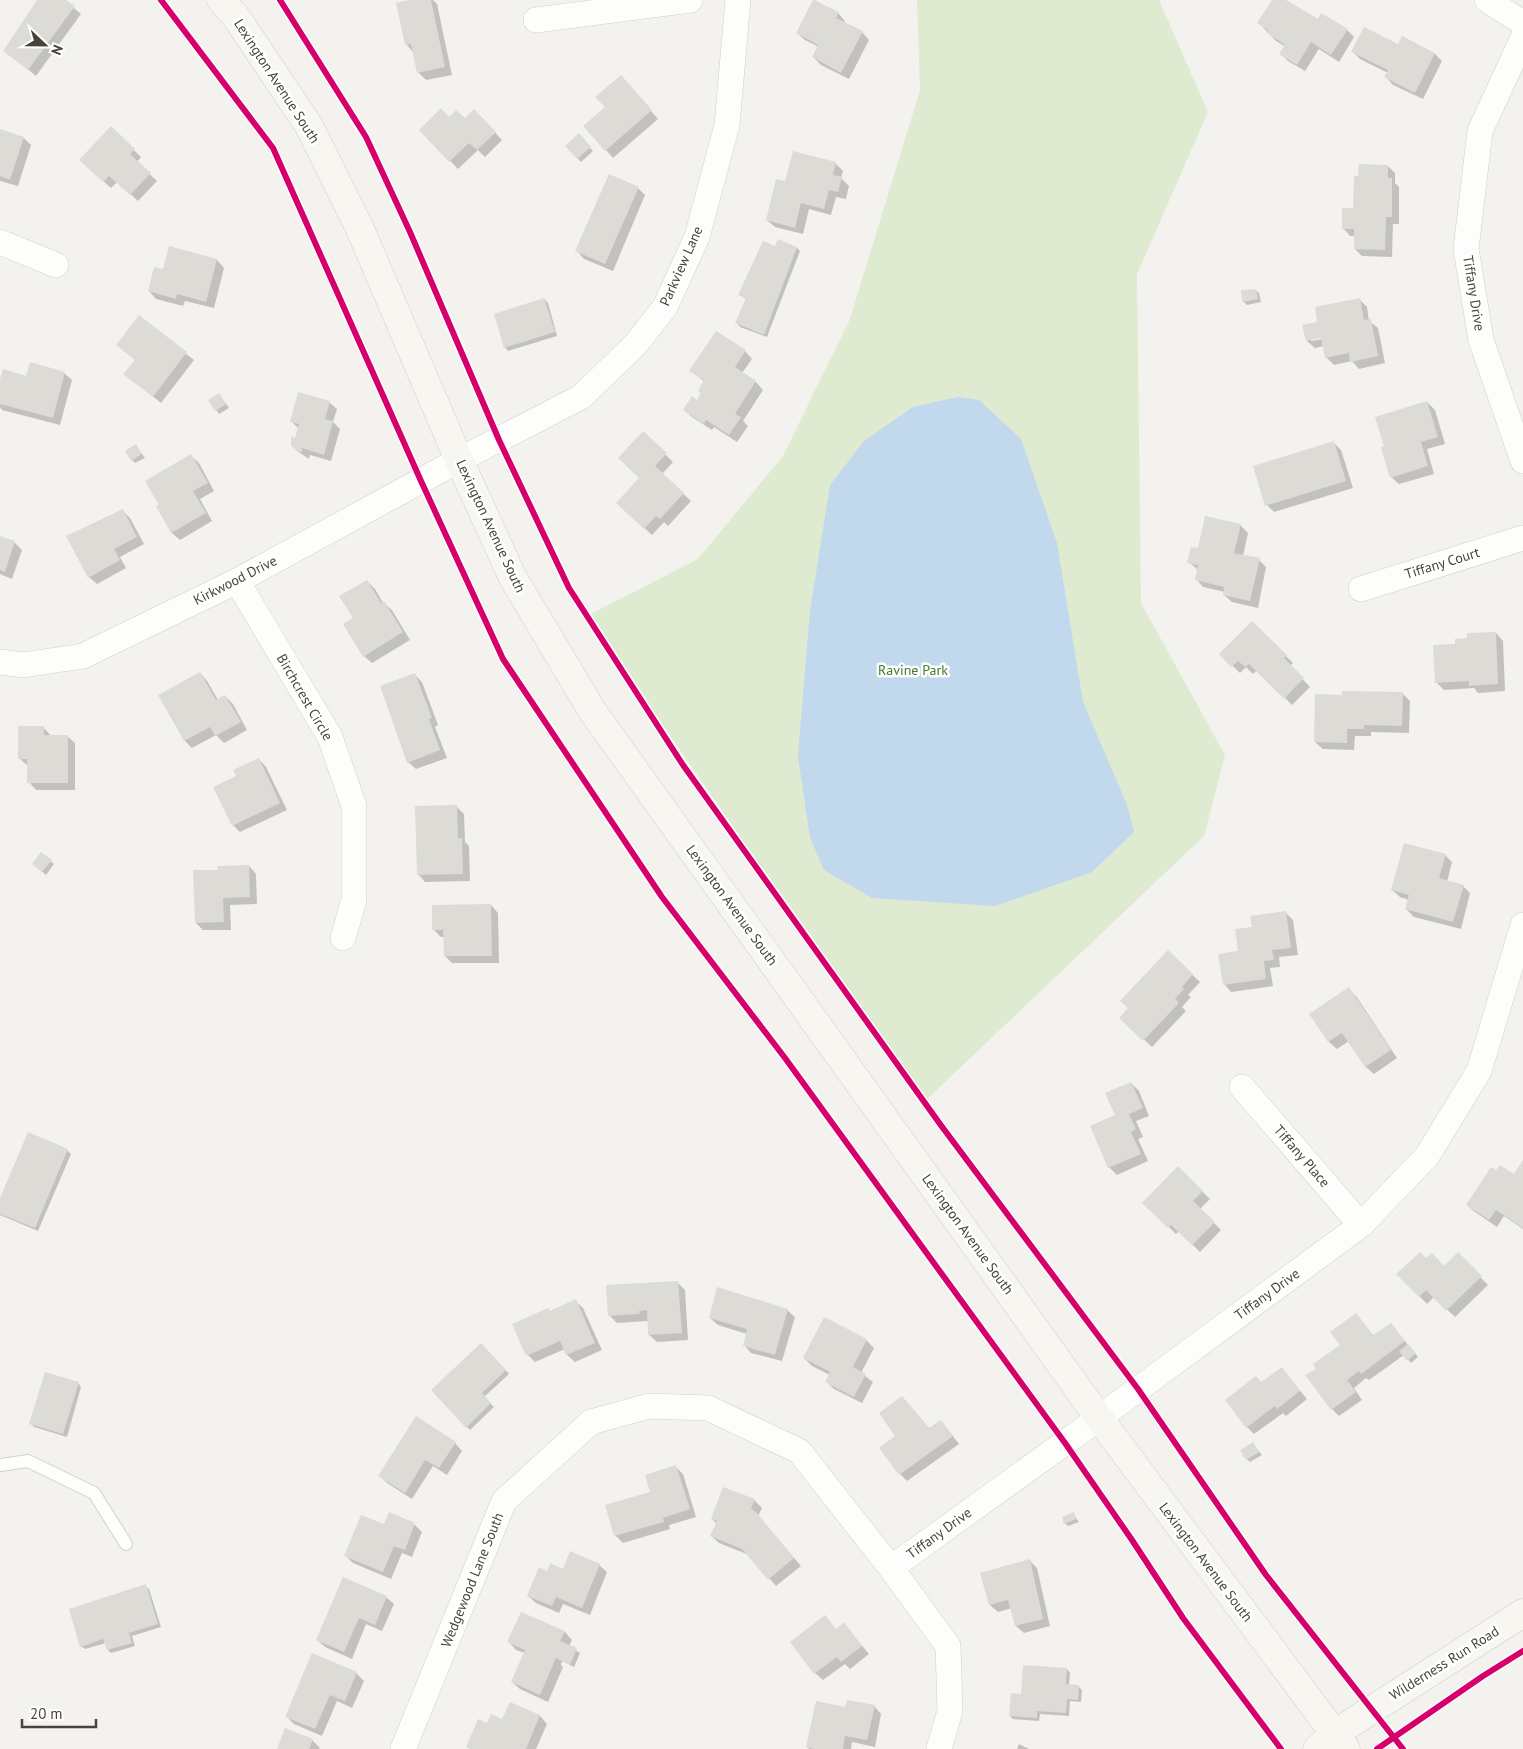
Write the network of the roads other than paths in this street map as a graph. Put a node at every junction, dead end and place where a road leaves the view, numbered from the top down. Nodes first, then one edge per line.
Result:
1 (221, 0) edge
2 (690, 0) edge
3 (738, 0) edge
4 (1487, 0) edge
5 (536, 20) dead end
6 (1523, 23) edge
7 (1523, 38) edge
8 (0, 242) edge
9 (56, 265) dead end
10 (459, 460) junction
11 (1523, 461) edge
12 (1523, 538) edge
13 (236, 581) junction
14 (1361, 589) dead end
15 (0, 662) edge
16 (1523, 925) edge
17 (343, 938) dead end
18 (1242, 1087) dead end
19 (1361, 1225) junction
20 (1099, 1418) junction
21 (0, 1465) edge
22 (126, 1544) dead end
23 (891, 1568) junction
24 (1523, 1613) edge
25 (1333, 1744) edge
26 (404, 1749) edge
27 (939, 1749) edge

1 - 10 street, Lexington Avenue South
2 - 5 street
3 - 10 street, Parkview Lane
4 - 6 street
7 - 11 street, Tiffany Drive
8 - 9 street
10 - 13 street, Kirkwood Drive
10 - 20 street, Lexington Avenue South
12 - 14 street, Tiffany Court
13 - 15 street, Kirkwood Drive
13 - 17 street, Birchcrest Circle
16 - 19 street, Tiffany Drive
18 - 19 street, Tiffany Place
19 - 20 street, Tiffany Drive
20 - 23 street, Tiffany Drive
20 - 25 street, Lexington Avenue South
21 - 22 lane
23 - 26 street, Wedgewood Lane South
23 - 27 street, Wedgewood Lane South
24 - 25 street, Wilderness Run Road

